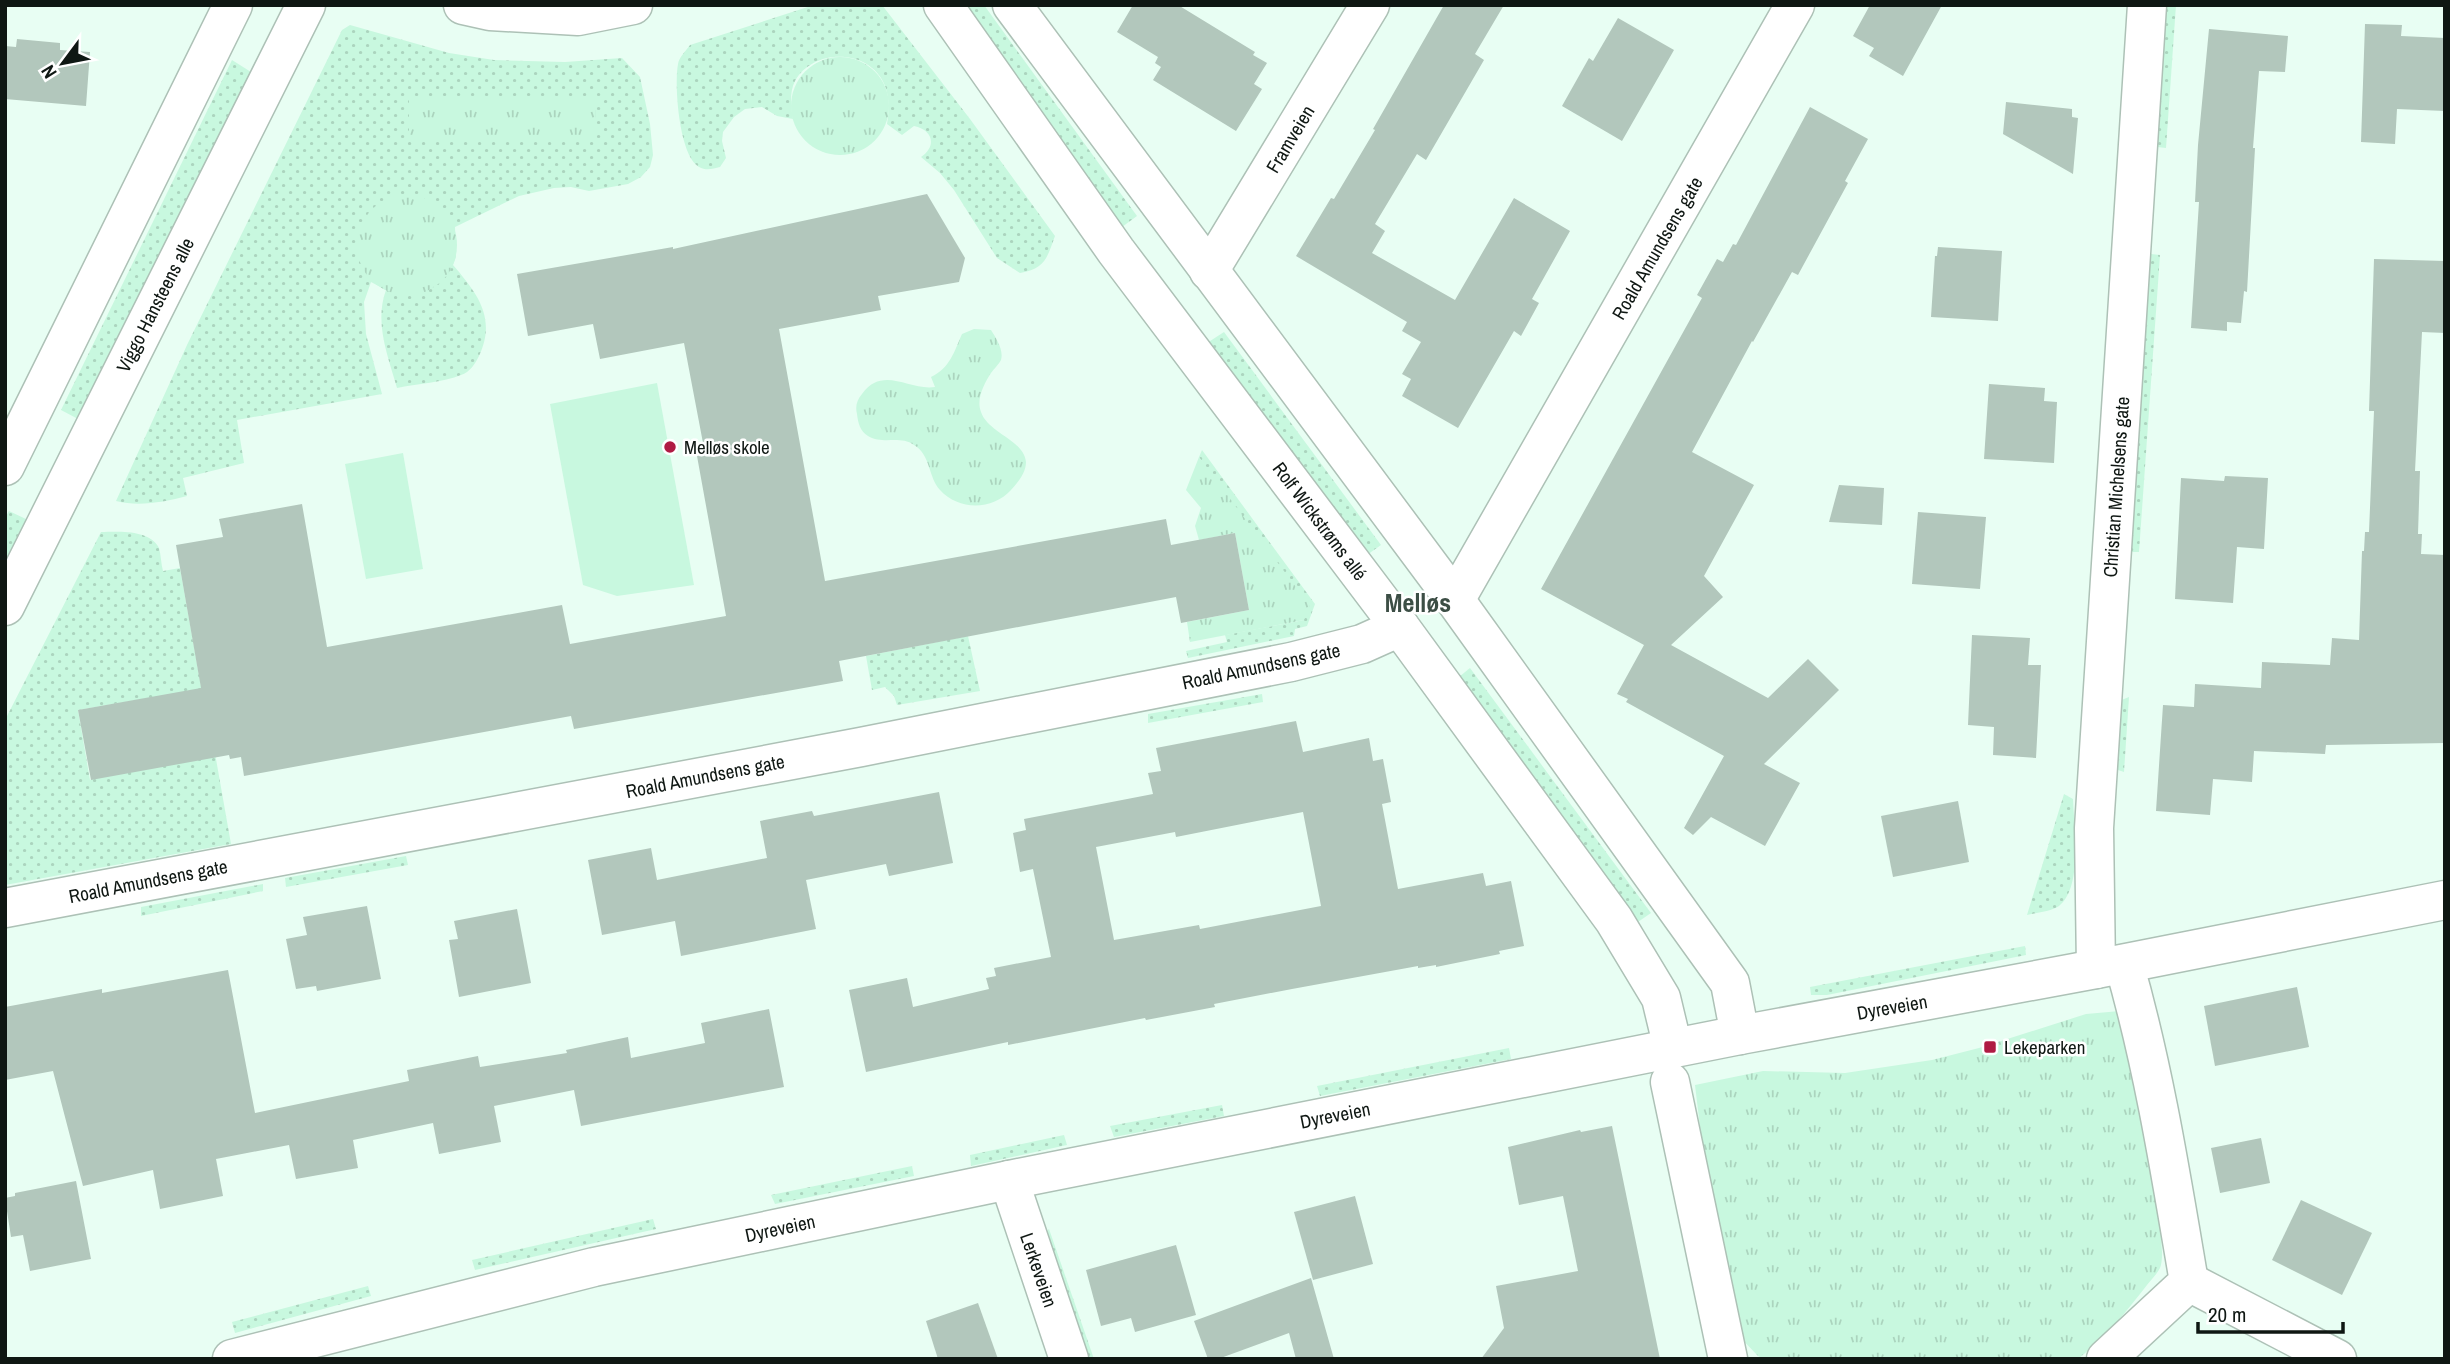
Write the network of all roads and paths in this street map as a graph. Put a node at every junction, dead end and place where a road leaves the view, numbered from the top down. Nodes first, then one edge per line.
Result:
1 (233, 5) edge
2 (306, 5) edge
3 (463, 5) edge
4 (633, 5) edge
5 (943, 5) edge
6 (1012, 5) edge
7 (1370, 5) edge
8 (1795, 5) edge
9 (2147, 5) edge
10 (1209, 271) junction
11 (5, 466) edge
12 (1455, 600) junction
13 (5, 606) edge
14 (1400, 627) junction
15 (2445, 900) edge
16 (5, 908) edge
17 (2110, 967) junction
18 (1740, 1035) junction
19 (1671, 1065) junction
20 (1009, 1180) junction
21 (2189, 1282) junction
22 (232, 1359) edge
23 (1069, 1359) edge
24 (1728, 1359) edge
25 (2106, 1359) edge
26 (2337, 1359) edge

1 - 11 street
2 - 13 street, Viggo Hansteens alle
3 - 4 street
5 - 14 street, Rolf Wickstrøms allé
6 - 10 street
7 - 10 street, Framveien
8 - 12 street, Roald Amundsens gate
9 - 17 street, Christian Michelsens gate
10 - 12 street
12 - 18 street
14 - 16 street, Roald Amundsens gate
14 - 19 street, Rolf Wickstrøms allé
15 - 17 street, Dyreveien
17 - 18 street, Dyreveien
17 - 21 street, Christian Michelsens gate
18 - 19 street, Dyreveien
19 - 20 street, Dyreveien
19 - 24 street, Rolf Wickstrøms allé
20 - 22 street, Dyreveien
20 - 23 street, Lerkeveien
21 - 25 street
21 - 26 street

